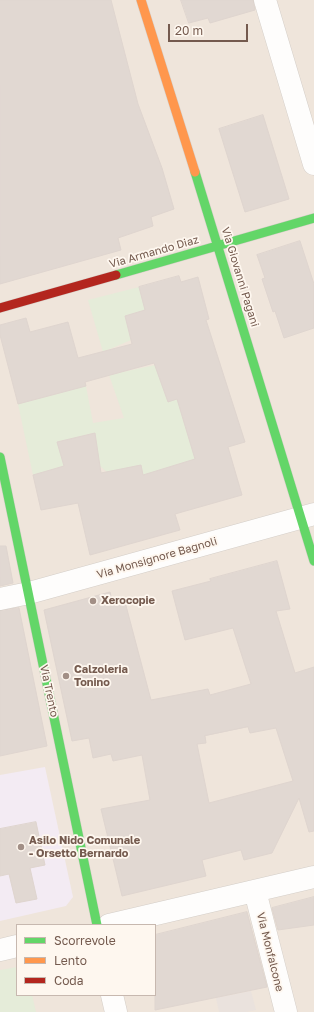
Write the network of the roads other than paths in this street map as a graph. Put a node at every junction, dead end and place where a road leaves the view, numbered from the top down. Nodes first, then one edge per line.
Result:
1 (141, 0) edge
2 (264, 0) edge
3 (314, 164) edge
4 (314, 218) edge
5 (218, 246) junction
6 (0, 308) edge
7 (0, 457) edge
8 (308, 516) edge
9 (314, 561) edge
10 (29, 593) junction
11 (0, 599) edge
12 (314, 877) edge
13 (255, 891) junction
14 (97, 924) edge
15 (113, 924) edge
16 (16, 946) edge
17 (0, 950) edge
18 (112, 996) edge
19 (116, 1012) edge
20 (286, 1012) edge

1 - 5 street, Via Giovanni Pagani
2 - 3 street
4 - 5 street, Via Armando Diaz
5 - 6 street, Via Armando Diaz
5 - 8 street, Via Giovanni Pagani
7 - 10 street, Via Trento
8 - 9 street, Via Giovanni Pagani
8 - 10 street, Via Monsignore Bagnoli
10 - 11 street, Via Monsignore Bagnoli
10 - 14 street, Via Trento
12 - 13 street
13 - 15 street
13 - 20 street, Via Monfalcone
16 - 17 street
18 - 19 street

